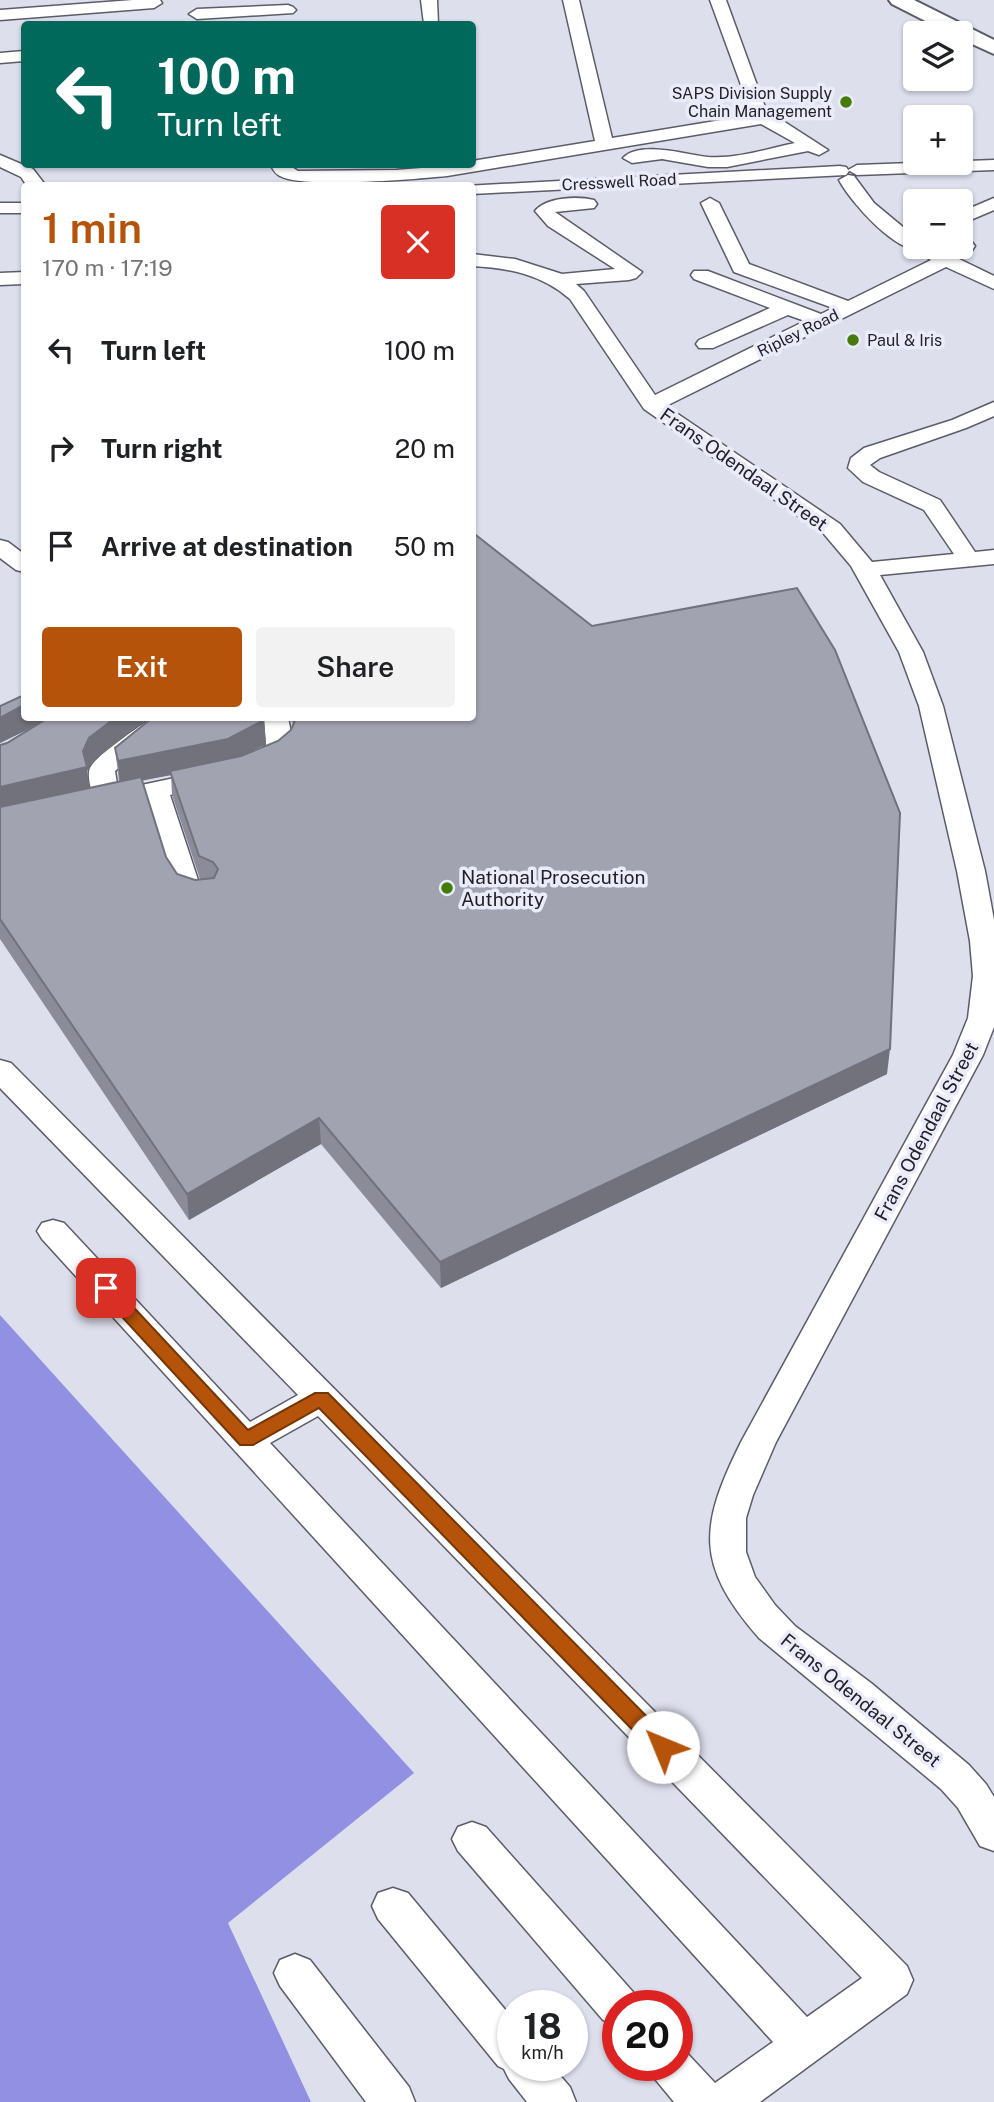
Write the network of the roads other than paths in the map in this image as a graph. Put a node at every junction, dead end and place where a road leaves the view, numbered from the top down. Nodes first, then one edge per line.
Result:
1 (429, 0) edge
2 (570, 0) edge
3 (718, 0) edge
4 (899, 0) edge
5 (927, 0) edge
6 (154, 3) dead end
7 (288, 11) edge
8 (197, 13) edge
9 (0, 15) edge
10 (431, 21) edge
11 (994, 33) edge
12 (994, 48) edge
13 (21, 56) edge
14 (0, 58) edge
15 (764, 118) junction
16 (605, 145) junction
17 (811, 145) junction
18 (0, 159) edge
19 (619, 160) dead end
20 (476, 164) edge
21 (994, 164) edge
22 (593, 165) dead end
23 (283, 168) edge
24 (447, 168) edge
25 (994, 171) edge
26 (529, 175) dead end
27 (852, 175) junction
28 (34, 182) edge
29 (476, 189) edge
30 (710, 203) dead end
31 (994, 203) edge
32 (588, 204) dead end
33 (0, 208) edge
34 (21, 208) edge
35 (973, 212) edge
36 (903, 233) edge
37 (942, 259) joint
38 (476, 260) edge
39 (701, 275) dead end
40 (21, 278) edge
41 (0, 279) edge
42 (560, 280) junction
43 (994, 283) edge
44 (787, 308) junction
45 (850, 308) junction
46 (822, 321) junction
47 (706, 344) dead end
48 (651, 405) junction
49 (994, 408) edge
50 (0, 547) edge
51 (994, 557) edge
52 (969, 560) junction
53 (21, 563) edge
54 (865, 570) junction
55 (162, 721) edge
56 (277, 721) edge
57 (155, 790) junction
58 (108, 799) junction
59 (81, 805) edge
60 (204, 895) edge
61 (0, 1070) edge
62 (53, 1231) dead end
63 (321, 1398) junction
64 (246, 1440) junction
65 (983, 1792) edge
66 (994, 1834) edge
67 (472, 1839) dead end
68 (393, 1906) dead end
69 (295, 1973) dead end
70 (604, 1990) edge
71 (497, 2033) edge
72 (803, 2045) junction
73 (537, 2081) edge
74 (684, 2081) edge
75 (393, 2102) edge
76 (554, 2102) edge
77 (703, 2102) edge
78 (725, 2102) edge

1 - 10 street
2 - 16 street
3 - 15 street
4 - 12 main road
5 - 11 main road
6 - 9 street
7 - 8 street
13 - 14 street
15 - 16 street
15 - 17 street
16 - 20 street
17 - 19 street
17 - 27 street
18 - 28 street
21 - 27 street, Cresswell Road
22 - 26 street
23 - 24 street
25 - 27 street, Cresswell Road
27 - 29 street, Cresswell Road
27 - 36 street
30 - 45 street
31 - 35 street
32 - 42 street
33 - 34 street
37 - 43 street
37 - 45 street, Ripley Road
38 - 42 street, Frans Odendaal Street
39 - 44 street
40 - 41 street
42 - 48 street, Frans Odendaal Street
44 - 46 street
44 - 47 street
45 - 46 street, Ripley Road
46 - 48 street, Ripley Road
48 - 54 street, Frans Odendaal Street
49 - 52 street
50 - 53 street
51 - 52 street
52 - 54 street
54 - 65 street, Frans Odendaal Street
55 - 58 street
56 - 57 street
57 - 58 street
57 - 60 street
58 - 59 street
61 - 63 street
62 - 64 street
63 - 64 street
63 - 72 street
64 - 72 street
65 - 66 street, Frans Odendaal Street
67 - 70 street
68 - 71 street
69 - 75 street
72 - 78 street
73 - 76 street
74 - 77 street

